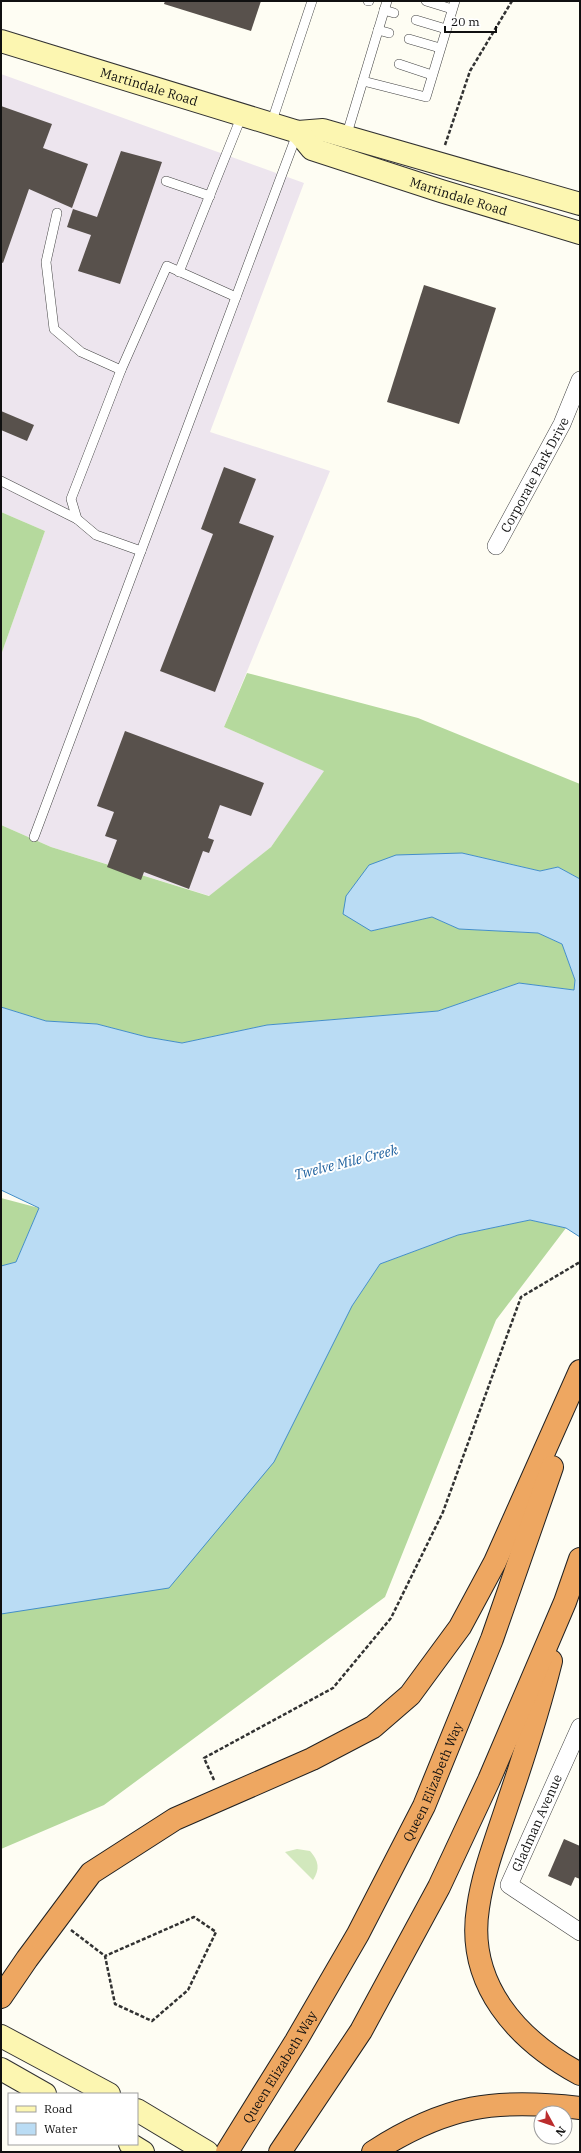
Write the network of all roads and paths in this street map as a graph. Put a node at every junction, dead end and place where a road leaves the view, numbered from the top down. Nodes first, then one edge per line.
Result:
1 (312, 1) edge
2 (426, 1) edge
3 (512, 1) edge
4 (386, 5) edge
5 (454, 5) edge
6 (394, 13) dead end
7 (416, 20) dead end
8 (446, 29) junction
9 (378, 30) junction
10 (389, 33) dead end
11 (409, 39) dead end
12 (1, 41) edge
13 (440, 48) junction
14 (400, 64) dead end
15 (432, 75) junction
16 (363, 81) junction
17 (242, 115) junction
18 (271, 124) junction
19 (298, 132) junction
20 (346, 137) junction
21 (443, 149) dead end
22 (166, 181) dead end
23 (210, 196) junction
24 (580, 204) edge
25 (57, 213) dead end
26 (580, 233) edge
27 (179, 272) junction
28 (236, 297) junction
29 (121, 370) junction
30 (580, 380) edge
31 (1, 481) edge
32 (77, 519) junction
33 (496, 546) dead end
34 (141, 551) junction
35 (34, 837) dead end
36 (580, 1262) edge
37 (580, 1371) edge
38 (580, 1384) edge
39 (580, 1559) edge
40 (565, 1602) junction
41 (580, 1727) edge
42 (222, 1799) junction
43 (56, 1919) junction
44 (580, 1932) edge
45 (105, 1956) junction
46 (1, 1997) edge
47 (1, 2036) edge
48 (1, 2069) edge
49 (580, 2074) edge
50 (43, 2093) edge
51 (107, 2093) edge
52 (538, 2103) junction
53 (580, 2108) edge
54 (138, 2111) edge
55 (580, 2116) edge
56 (132, 2145) edge
57 (143, 2152) edge
58 (207, 2152) edge
59 (227, 2152) edge
60 (280, 2152) edge
61 (373, 2152) edge

1 - 18 lane
2 - 5 lane
3 - 21 path
4 - 6 lane
4 - 9 lane
5 - 8 lane
7 - 8 lane
8 - 13 lane
9 - 10 lane
9 - 16 lane
11 - 13 lane
12 - 17 main road, Martindale Road
13 - 15 lane
14 - 15 lane
15 - 16 lane
16 - 20 lane
17 - 18 main road, Martindale Road
17 - 23 lane
18 - 19 main road, Martindale Road
19 - 20 main road, Martindale Road
19 - 26 main road, Martindale Road
19 - 28 lane
20 - 24 main road, Martindale Road
22 - 23 lane
23 - 27 lane
25 - 29 lane
27 - 28 lane
27 - 29 lane
28 - 34 lane
29 - 32 lane
30 - 33 street, Corporate Park Drive
31 - 32 lane
32 - 34 lane
34 - 35 lane
36 - 42 path
37 - 42 highway
38 - 59 highway, Queen Elizabeth Way
39 - 40 highway
40 - 49 highway
40 - 60 highway
41 - 44 street, Gladman Avenue
42 - 43 highway
43 - 45 path
43 - 46 highway
45 - 45 path
47 - 51 main road
48 - 50 main road
52 - 53 highway
52 - 55 highway
52 - 61 highway
54 - 58 main road
56 - 57 main road

